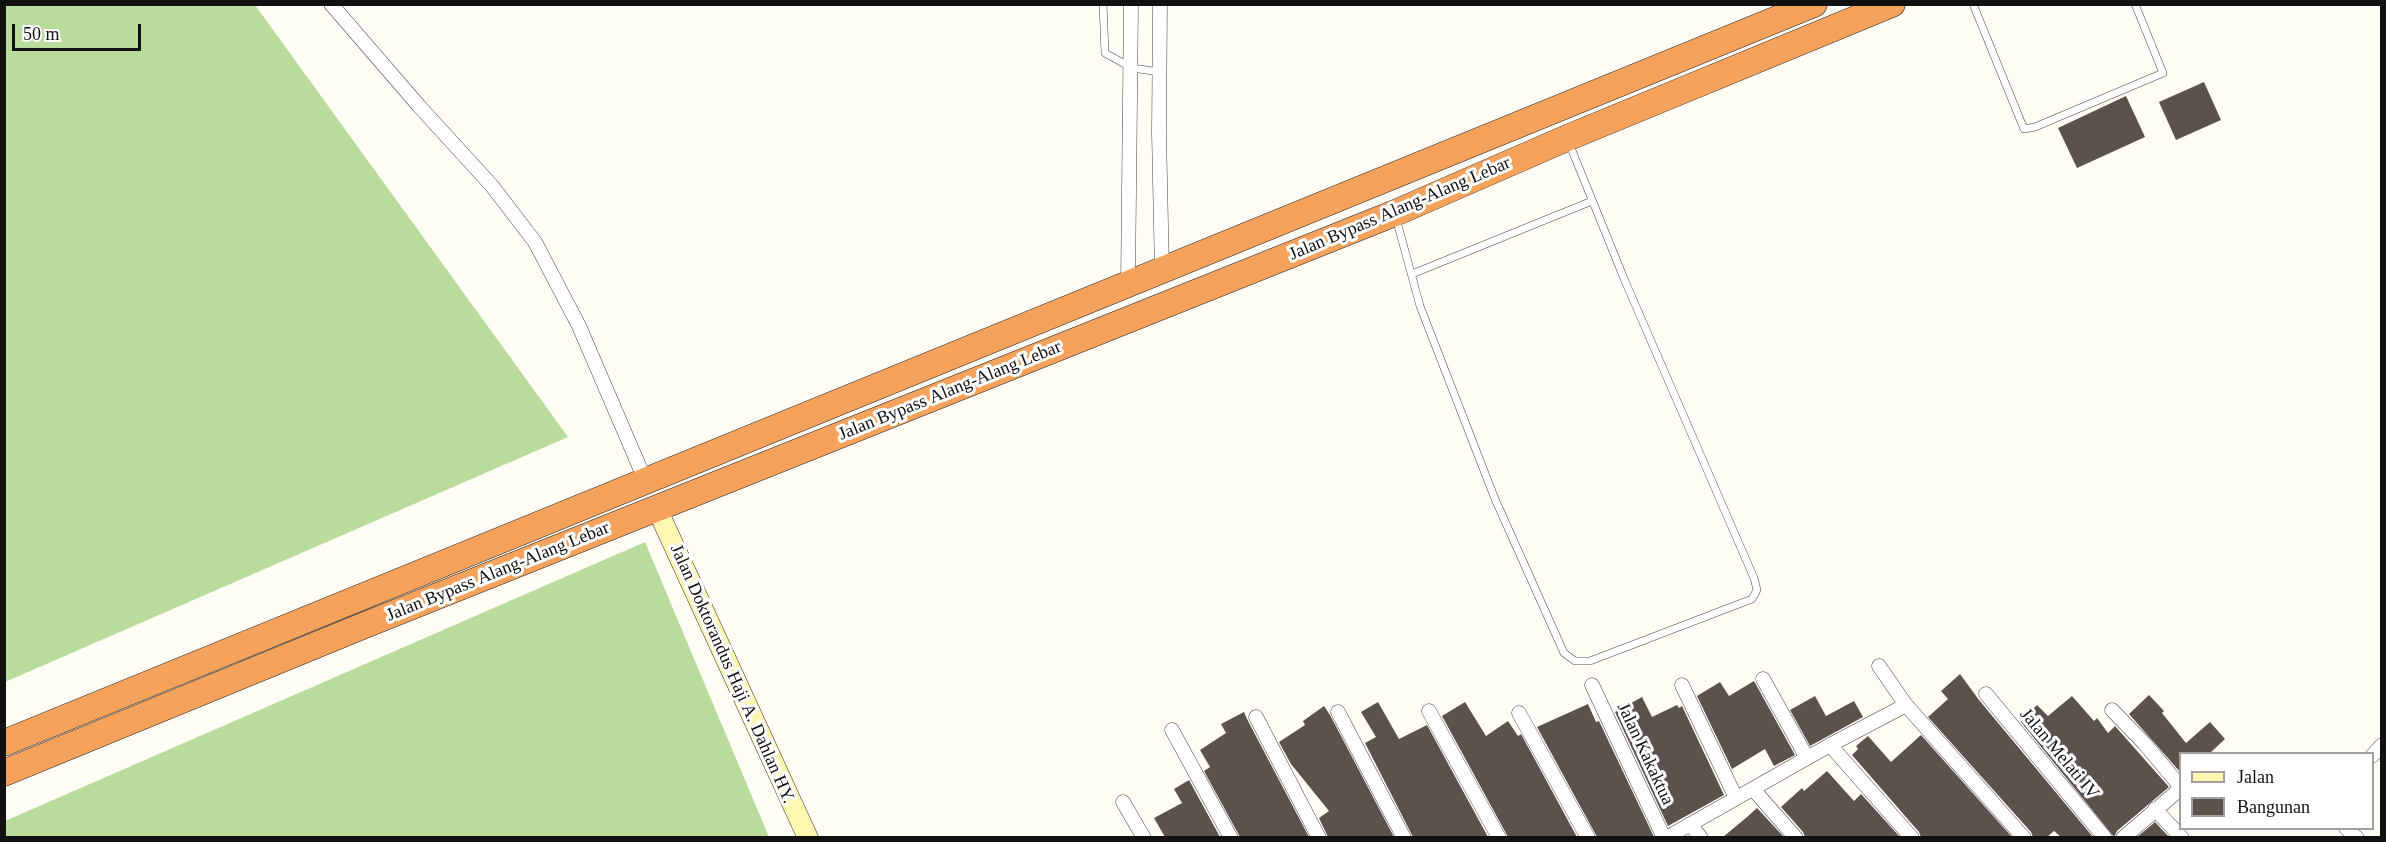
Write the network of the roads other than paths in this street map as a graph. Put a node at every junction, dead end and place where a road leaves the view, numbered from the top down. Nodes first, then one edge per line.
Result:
1 (331, 4) edge
2 (1103, 4) edge
3 (1131, 4) edge
4 (1160, 4) edge
5 (1892, 4) edge
6 (1973, 4) edge
7 (2135, 4) edge
8 (1797, 8) edge
9 (1132, 68) junction
10 (1161, 72) junction
11 (1567, 138) junction
12 (1593, 201) junction
13 (1395, 213) junction
14 (1162, 272) junction
15 (1412, 274) junction
16 (1128, 285) junction
17 (645, 482) junction
18 (660, 516) junction
19 (381, 590) junction
20 (392, 615) junction
21 (1879, 666) dead end
22 (1763, 679) dead end
23 (1592, 685) dead end
24 (1682, 685) dead end
25 (1986, 694) dead end
26 (1906, 705) junction
27 (2112, 710) dead end
28 (1429, 711) dead end
29 (1338, 712) dead end
30 (1519, 713) dead end
31 (1256, 717) dead end
32 (1172, 730) dead end
33 (4, 743) edge
34 (1830, 745) junction
35 (1807, 758) junction
36 (4, 773) edge
37 (2179, 785) edge
38 (1753, 789) junction
39 (2179, 789) edge
40 (1736, 798) junction
41 (1123, 802) dead end
42 (2155, 808) junction
43 (1690, 824) junction
44 (808, 837) edge
45 (1144, 837) edge
46 (1231, 837) edge
47 (1319, 837) edge
48 (1404, 837) edge
49 (1500, 837) edge
50 (1588, 837) edge
51 (1665, 837) edge
52 (1701, 837) edge
53 (1796, 837) edge
54 (1912, 837) edge
55 (2024, 837) edge
56 (2105, 837) edge
57 (2123, 837) edge
58 (2181, 837) edge

1 - 17 street
2 - 9 lane
3 - 9 street
4 - 10 street
5 - 11 highway, Jalan Bypass Alang-Alang Lebar
6 - 7 lane
8 - 14 highway, Jalan Bypass Alang-Alang Lebar
9 - 10 lane
9 - 16 street
10 - 14 street
11 - 12 lane
11 - 13 highway, Jalan Bypass Alang-Alang Lebar
12 - 15 lane
12 - 15 lane
13 - 15 lane
13 - 18 highway, Jalan Bypass Alang-Alang Lebar
14 - 16 highway, Jalan Bypass Alang-Alang Lebar
16 - 17 highway, Jalan Bypass Alang-Alang Lebar
17 - 19 highway, Jalan Bypass Alang-Alang Lebar
18 - 20 highway, Jalan Bypass Alang-Alang Lebar
18 - 44 street, Jalan Doktorandus Haji A. Dahlan HY.
19 - 20 highway
19 - 33 highway, Jalan Bypass Alang-Alang Lebar
20 - 36 highway, Jalan Bypass Alang-Alang Lebar
21 - 26 street
22 - 35 street
23 - 51 street, Jalan Kakaktua
24 - 40 street
25 - 56 street, Jalan Melati IV
26 - 34 street
26 - 55 street
27 - 37 street
28 - 49 street
29 - 48 street
30 - 50 street
31 - 47 street
32 - 46 street
34 - 35 street
34 - 54 street
35 - 38 street
38 - 40 street
38 - 53 street
39 - 42 street
40 - 43 street
41 - 45 street
42 - 57 street
42 - 58 street
43 - 51 street
43 - 52 street

